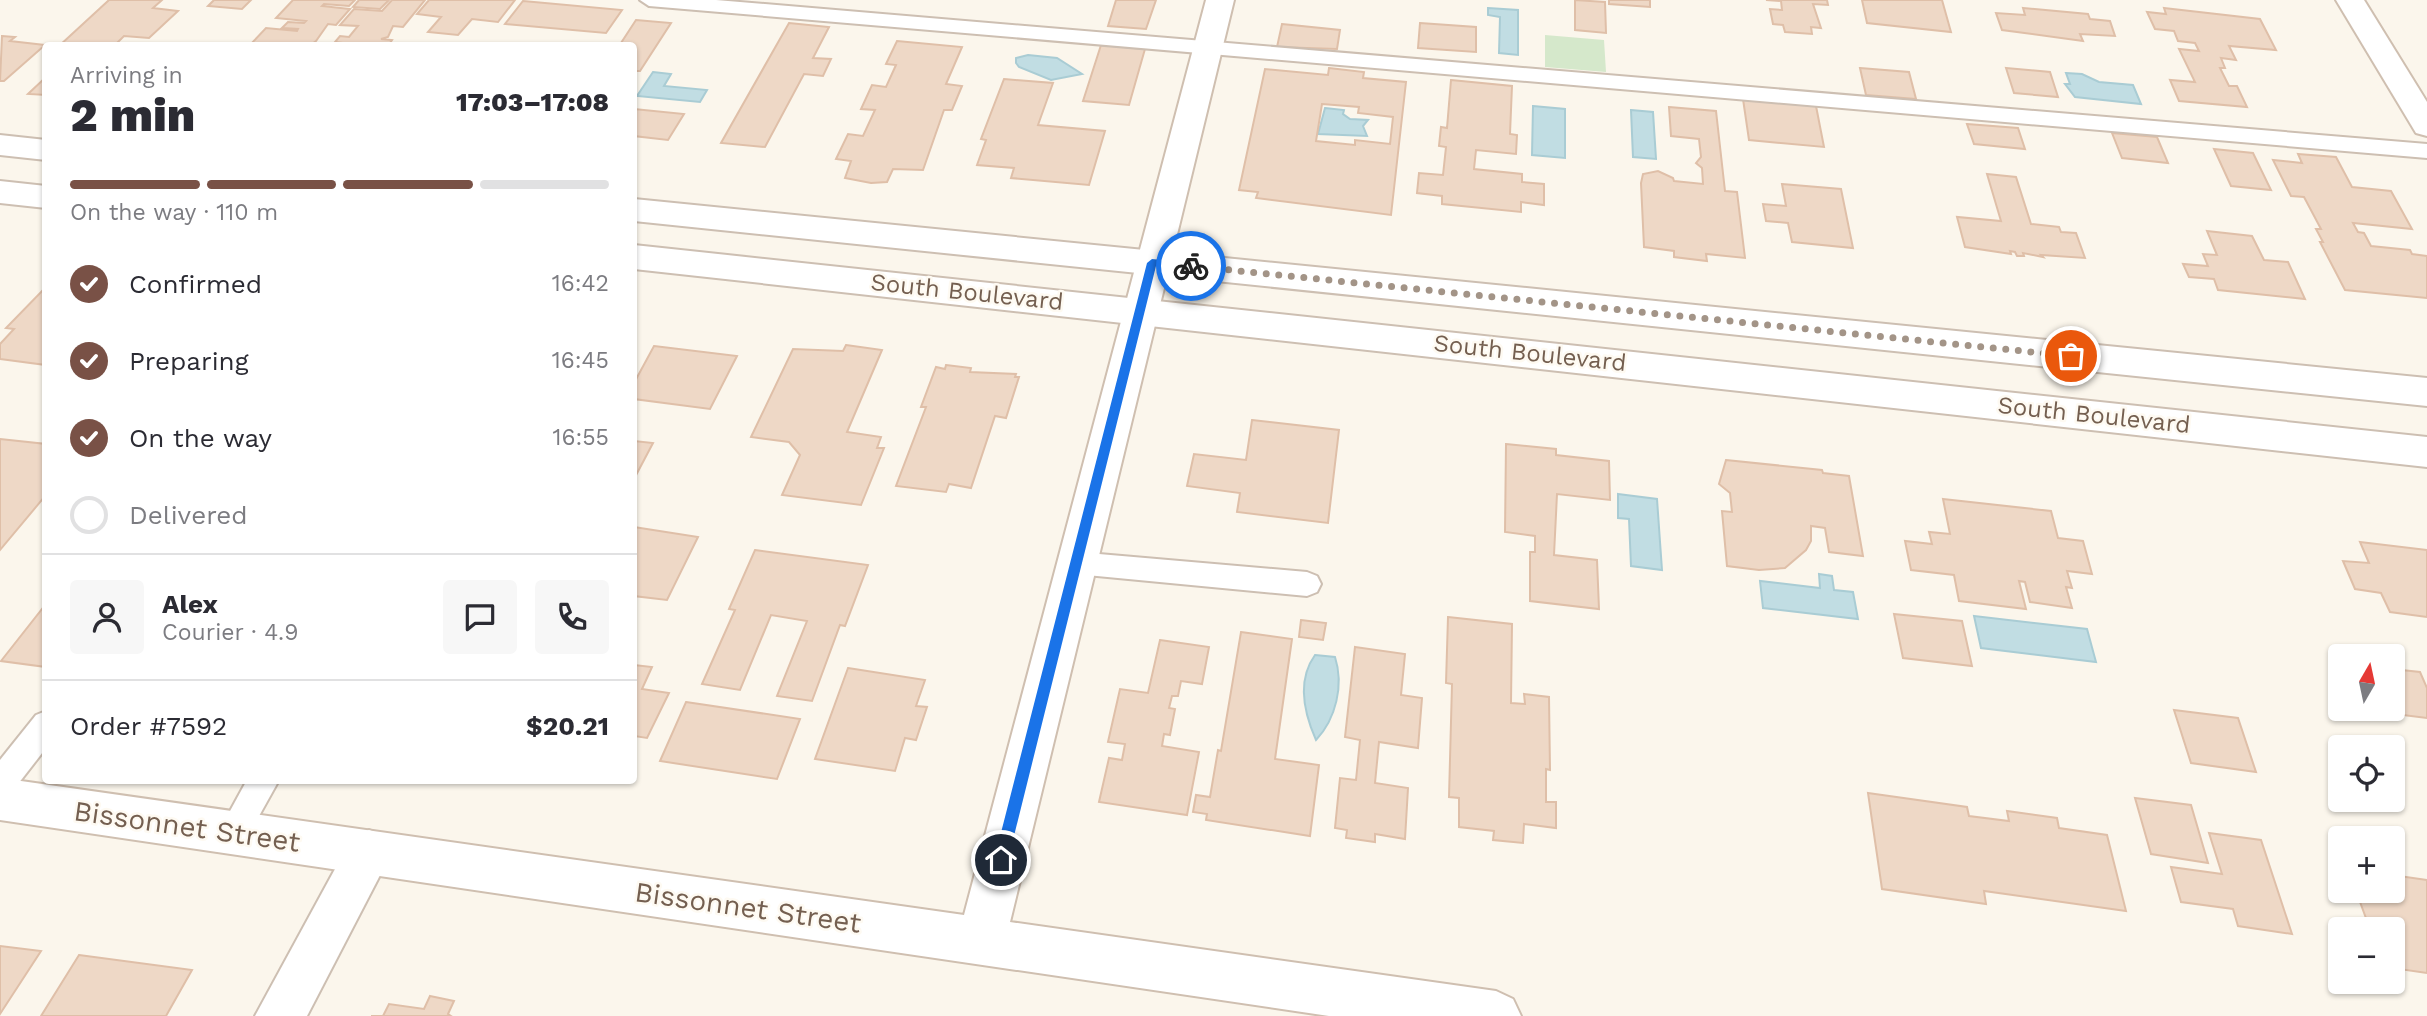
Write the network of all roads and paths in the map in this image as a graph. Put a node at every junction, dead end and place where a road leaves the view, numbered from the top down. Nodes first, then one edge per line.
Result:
1 (649, 0) edge
2 (1220, 0) edge
3 (2350, 0) edge
4 (1209, 47) junction
5 (2427, 126) edge
6 (0, 145) edge
7 (42, 150) edge
8 (2427, 150) edge
9 (0, 192) edge
10 (42, 197) edge
11 (637, 210) edge
12 (637, 257) edge
13 (1152, 263) junction
14 (1140, 310) junction
15 (2427, 392) edge
16 (2427, 452) edge
17 (1076, 563) junction
18 (1307, 584) dead end
19 (42, 729) edge
20 (0, 783) edge
21 (262, 784) edge
22 (0, 799) edge
23 (233, 833) junction
24 (369, 852) junction
25 (981, 941) junction
26 (279, 1016) edge
27 (1496, 1016) edge

1 - 4 lane
2 - 4 street
3 - 5 street
4 - 8 lane
4 - 13 street
6 - 7 street
9 - 10 street
11 - 13 street, South Boulevard
12 - 14 street, South Boulevard
13 - 14 street
13 - 15 street, South Boulevard
14 - 16 street, South Boulevard
14 - 17 street
17 - 18 lane
17 - 25 street
19 - 20 lane
21 - 23 lane
22 - 23 street, Bissonnet Street
23 - 24 street, Bissonnet Street
24 - 25 street, Bissonnet Street
24 - 26 street
25 - 27 street, Bissonnet Street

